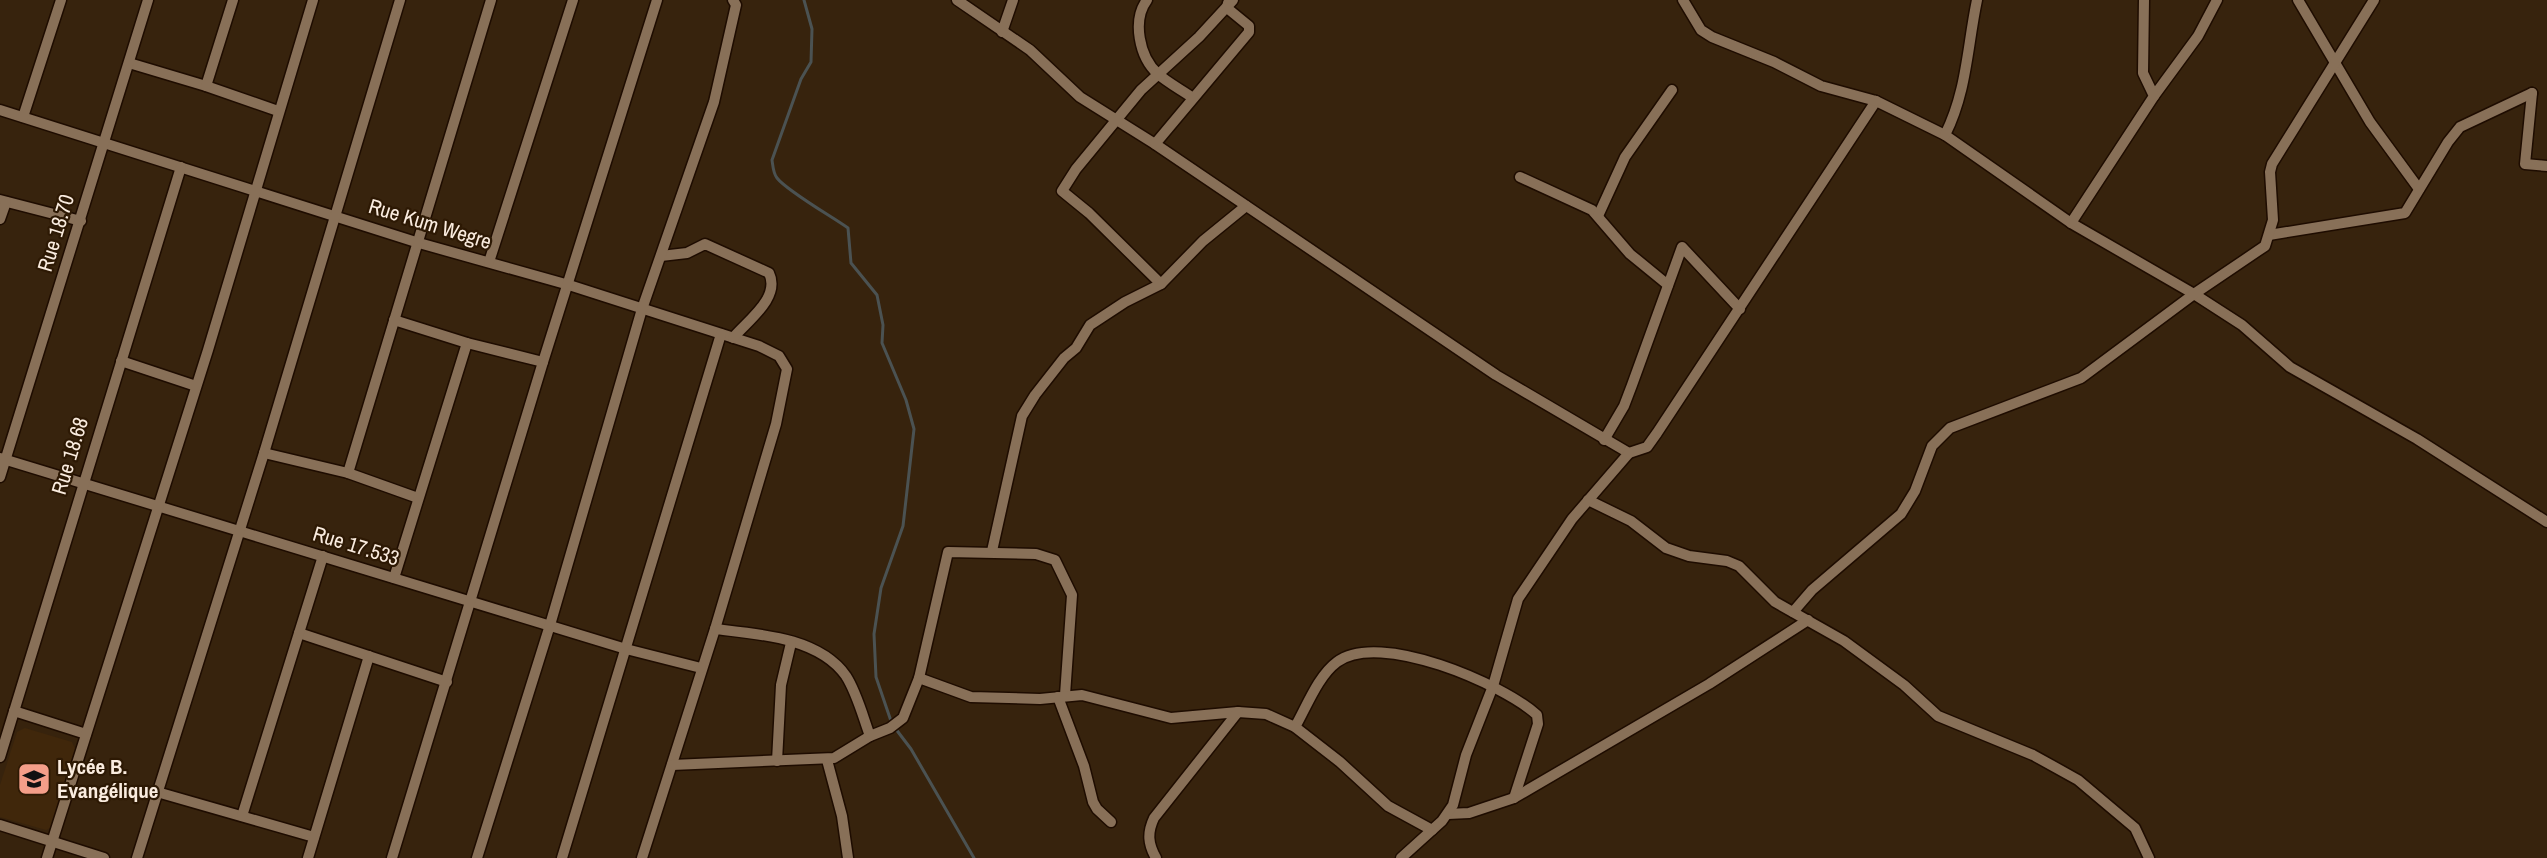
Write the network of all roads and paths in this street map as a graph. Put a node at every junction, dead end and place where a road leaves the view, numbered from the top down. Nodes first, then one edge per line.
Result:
1 (61, 0) edge
2 (148, 0) edge
3 (233, 0) edge
4 (312, 0) edge
5 (399, 0) edge
6 (491, 0) edge
7 (573, 0) edge
8 (657, 0) edge
9 (733, 0) edge
10 (957, 0) edge
11 (1013, 0) edge
12 (1147, 0) edge
13 (1683, 0) edge
14 (1977, 0) edge
15 (2144, 0) edge
16 (2217, 0) edge
17 (2298, 0) edge
18 (2374, 0) edge
19 (1229, 3) edge
20 (1002, 32) junction
21 (129, 63) junction
22 (2334, 64) junction
23 (1157, 74) junction
24 (206, 86) junction
25 (1672, 90) dead end
26 (2154, 96) junction
27 (1193, 98) junction
28 (1876, 101) junction
29 (0, 110) edge
30 (278, 111) junction
31 (23, 117) junction
32 (1118, 121) junction
33 (1945, 135) junction
34 (102, 143) junction
35 (1155, 144) junction
36 (2547, 166) edge
37 (181, 167) junction
38 (1520, 177) dead end
39 (2420, 189) junction
40 (257, 190) junction
41 (3, 201) edge
42 (1246, 206) junction
43 (333, 214) junction
44 (1598, 216) junction
45 (0, 219) edge
46 (81, 221) junction
47 (2072, 223) junction
48 (2269, 235) junction
49 (419, 243) junction
50 (661, 255) junction
51 (489, 262) junction
52 (1161, 284) junction
53 (569, 285) junction
54 (1668, 285) junction
55 (2194, 294) junction
56 (642, 309) junction
57 (1740, 309) junction
58 (394, 320) junction
59 (721, 334) junction
60 (733, 338) junction
61 (467, 343) junction
62 (121, 361) junction
63 (543, 362) junction
64 (196, 387) junction
65 (1604, 440) junction
66 (264, 453) junction
67 (1629, 453) junction
68 (3, 459) edge
69 (348, 473) junction
70 (0, 477) edge
71 (82, 483) junction
72 (418, 498) junction
73 (1588, 500) junction
74 (158, 506) junction
75 (2547, 522) edge
76 (239, 530) junction
77 (992, 551) junction
78 (323, 556) junction
79 (394, 578) junction
80 (472, 602) junction
81 (1793, 612) junction
82 (1808, 620) junction
83 (550, 625) junction
84 (715, 629) junction
85 (298, 633) junction
86 (791, 643) junction
87 (626, 649) junction
88 (369, 656) junction
89 (701, 668) junction
90 (919, 678) junction
91 (447, 682) junction
92 (1493, 686) junction
93 (1061, 696) junction
94 (14, 711) junction
95 (1238, 712) junction
96 (1295, 727) junction
97 (87, 734) junction
98 (870, 736) junction
99 (0, 758) edge
100 (827, 760) junction
101 (777, 761) junction
102 (672, 765) junction
103 (157, 792) junction
104 (1514, 798) junction
105 (1448, 814) junction
106 (242, 816) junction
107 (1111, 822) dead end
108 (0, 825) edge
109 (1432, 830) junction
110 (314, 837) junction
111 (52, 843) junction
112 (477, 856) edge
113 (47, 858) edge
114 (104, 858) edge
115 (137, 858) edge
116 (308, 858) edge
117 (392, 858) edge
118 (490, 858) edge
119 (562, 858) edge
120 (642, 858) edge
121 (848, 858) edge
122 (1156, 858) edge
123 (1401, 858) edge
124 (2149, 858) edge

1 - 31 street
2 - 21 street, Rue 18.70
3 - 24 street
4 - 30 street
5 - 43 street
6 - 49 street
7 - 51 street
8 - 53 street
9 - 50 street
10 - 20 street
11 - 20 street
12 - 23 street
13 - 28 street
14 - 33 street
15 - 26 street
16 - 26 street
17 - 22 street
18 - 22 street
19 - 23 street
19 - 27 street
20 - 32 street
21 - 24 street
21 - 34 street, Rue 18.70
22 - 39 street
22 - 48 street
23 - 27 street
23 - 32 street
24 - 30 street
25 - 44 street
26 - 47 street
27 - 35 street
28 - 33 street
28 - 57 street
29 - 31 street, Rue Kum Wegre
30 - 40 street
31 - 34 street, Rue Kum Wegre
32 - 35 street
32 - 52 street
33 - 47 street
34 - 37 street, Rue Kum Wegre
34 - 46 street, Rue 18.70
35 - 42 street
36 - 39 street
37 - 40 street, Rue Kum Wegre
37 - 62 street, Rue 18.68
38 - 44 street
39 - 48 street
40 - 43 street, Rue Kum Wegre
40 - 64 street
41 - 45 street
41 - 46 street
42 - 52 street
42 - 65 street
43 - 49 street, Rue Kum Wegre
43 - 66 street
44 - 54 street
46 - 68 street, Rue 18.70
47 - 55 street
48 - 55 street
49 - 51 street, Rue Kum Wegre
49 - 58 street
50 - 56 street
50 - 60 street
51 - 53 street, Rue Kum Wegre
52 - 77 street
53 - 56 street, Rue Kum Wegre
53 - 63 street
54 - 57 street
54 - 65 street
55 - 75 street
55 - 81 street
56 - 59 street, Rue Kum Wegre
56 - 83 street
57 - 67 street
58 - 61 street
58 - 69 street
59 - 60 street, Rue Kum Wegre
59 - 87 street
60 - 84 street, Rue Kum Wegre
61 - 63 street
61 - 72 street
62 - 64 street
62 - 71 street, Rue 18.68
63 - 80 street
64 - 74 street
65 - 67 street
66 - 69 street
66 - 76 street
67 - 73 street
68 - 70 street, Rue 18.70
68 - 71 street, Rue 17.533
69 - 72 street
71 - 74 street, Rue 17.533
71 - 94 street, Rue 18.68
72 - 79 street
73 - 81 street
73 - 92 street
74 - 76 street, Rue 17.533
74 - 97 street
76 - 78 street, Rue 17.533
76 - 103 street
77 - 90 street
77 - 93 street
78 - 79 street, Rue 17.533
78 - 85 street
79 - 80 street, Rue 17.533
80 - 83 street, Rue 17.533
80 - 91 street
81 - 82 street
82 - 104 street
82 - 124 street
83 - 87 street, Rue 17.533
83 - 112 street
84 - 86 street
84 - 89 street
85 - 88 street
85 - 106 street
86 - 98 street
86 - 101 street
87 - 89 street, Rue 17.533
87 - 119 street
88 - 91 street
88 - 110 street
89 - 102 street
90 - 93 street
90 - 98 street
91 - 117 street
92 - 96 street
92 - 104 street
92 - 105 street
93 - 95 street
93 - 107 street
94 - 97 street
94 - 99 street, Rue 18.68
95 - 96 street
95 - 122 street
96 - 109 street
97 - 111 street
98 - 100 street
100 - 101 street
100 - 121 street
101 - 102 street
102 - 120 street
103 - 106 street
103 - 115 street
104 - 105 street
105 - 109 street
106 - 110 street
108 - 111 street
109 - 123 street
110 - 116 street
111 - 113 street
111 - 114 street
112 - 118 street

